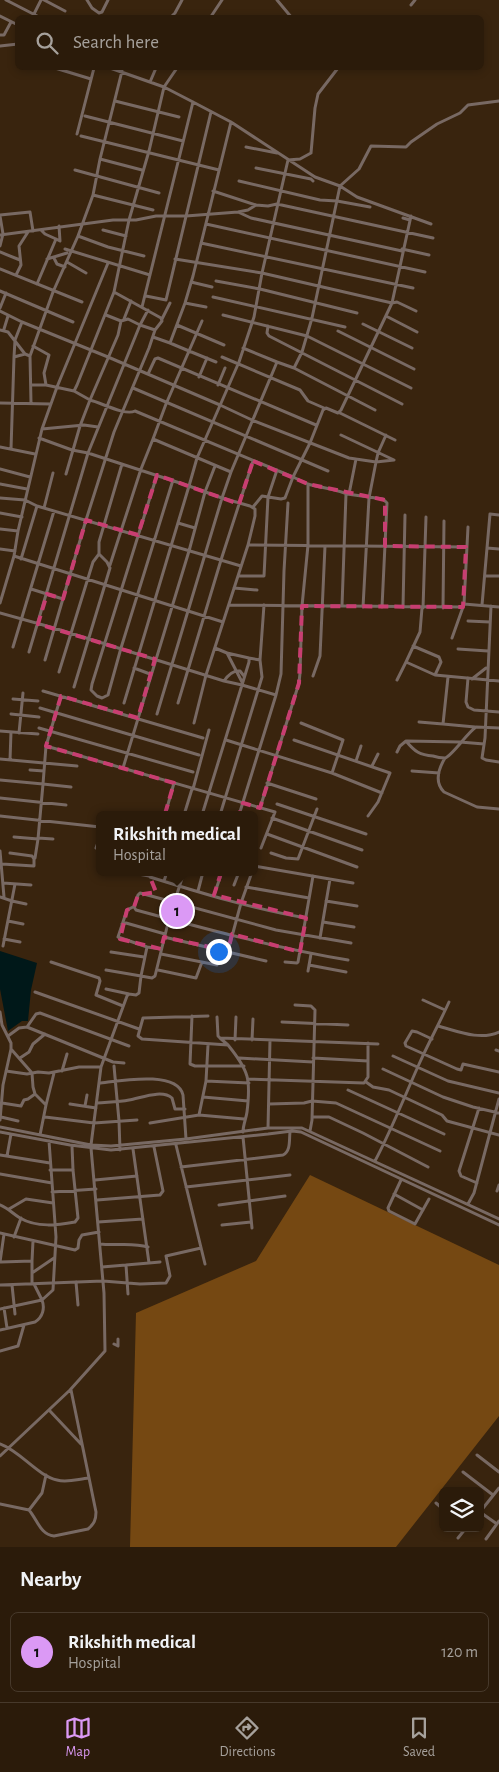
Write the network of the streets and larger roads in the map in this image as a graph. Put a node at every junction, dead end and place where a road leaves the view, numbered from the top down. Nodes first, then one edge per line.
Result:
1 (6, 0) edge
2 (42, 0) edge
3 (87, 0) edge
4 (108, 0) edge
5 (182, 0) edge
6 (222, 0) edge
7 (277, 0) edge
8 (415, 0) edge
9 (411, 5) dead end
10 (65, 11) dead end
11 (31, 15) edge
12 (34, 15) edge
13 (173, 15) edge
14 (212, 15) edge
15 (290, 15) edge
16 (0, 16) edge
17 (10, 22) junction
18 (15, 24) edge
19 (0, 35) edge
20 (15, 44) edge
21 (0, 46) edge
22 (61, 70) edge
23 (94, 70) edge
24 (118, 70) edge
25 (155, 70) edge
26 (175, 70) edge
27 (336, 70) edge
28 (122, 71) junction
29 (91, 80) junction
30 (150, 82) junction
31 (164, 87) junction
32 (115, 101) junction
33 (499, 101) edge
34 (193, 102) junction
35 (157, 112) junction
36 (211, 112) junction
37 (85, 116) dead end
38 (179, 117) dead end
39 (110, 121) junction
40 (231, 122) junction
41 (152, 132) junction
42 (105, 140) junction
43 (183, 141) junction
44 (246, 146) dead end
45 (149, 151) junction
46 (277, 152) junction
47 (100, 159) junction
48 (178, 159) junction
49 (288, 160) junction
50 (198, 164) junction
51 (256, 168) dead end
52 (75, 170) dead end
53 (142, 170) junction
54 (219, 170) junction
55 (285, 174) junction
56 (97, 176) junction
57 (240, 181) dead end
58 (314, 181) dead end
59 (340, 186) junction
60 (137, 188) junction
61 (213, 191) junction
62 (281, 191) junction
63 (159, 193) dead end
64 (93, 195) junction
65 (336, 201) junction
66 (278, 204) junction
67 (133, 205) junction
68 (256, 205) junction
69 (370, 208) dead end
70 (153, 210) dead end
71 (238, 212) junction
72 (208, 213) junction
73 (165, 215) junction
74 (0, 216) edge
75 (186, 216) junction
76 (333, 217) junction
77 (403, 218) dead end
78 (410, 218) junction
79 (129, 220) junction
80 (274, 223) junction
81 (84, 224) junction
82 (206, 224) junction
83 (431, 224) dead end
84 (59, 226) junction
85 (41, 230) junction
86 (103, 230) dead end
87 (33, 231) junction
88 (28, 232) junction
89 (406, 233) junction
90 (1, 235) edge
91 (329, 235) junction
92 (78, 236) junction
93 (126, 236) junction
94 (271, 238) junction
95 (432, 238) dead end
96 (56, 239) junction
97 (60, 241) junction
98 (201, 243) junction
99 (0, 246) edge
100 (326, 250) junction
101 (402, 250) junction
102 (66, 251) junction
103 (72, 251) junction
104 (123, 251) junction
105 (0, 252) edge
106 (429, 255) dead end
107 (144, 256) dead end
108 (267, 256) junction
109 (69, 257) junction
110 (54, 258) junction
111 (175, 259) junction
112 (21, 260) junction
113 (47, 260) junction
114 (67, 262) junction
115 (108, 263) junction
116 (195, 263) junction
117 (401, 265) junction
118 (65, 266) junction
119 (120, 266) junction
120 (0, 268) edge
121 (322, 269) junction
122 (425, 272) dead end
123 (86, 273) dead end
124 (262, 273) junction
125 (16, 275) junction
126 (150, 275) junction
127 (216, 281) dead end
128 (191, 282) junction
129 (37, 284) junction
130 (396, 285) junction
131 (318, 286) junction
132 (212, 287) dead end
133 (413, 288) dead end
134 (260, 289) junction
135 (0, 290) edge
136 (53, 292) junction
137 (114, 292) junction
138 (6, 293) junction
139 (146, 296) junction
140 (213, 297) dead end
141 (131, 301) junction
142 (82, 302) dead end
143 (316, 302) junction
144 (170, 303) dead end
145 (185, 303) junction
146 (392, 303) junction
147 (256, 306) junction
148 (142, 307) junction
149 (206, 307) dead end
150 (0, 309) edge
151 (47, 310) junction
152 (148, 310) junction
153 (416, 312) dead end
154 (357, 313) dead end
155 (223, 315) dead end
156 (8, 316) junction
157 (106, 316) junction
158 (386, 316) junction
159 (312, 318) junction
160 (162, 319) junction
161 (123, 320) junction
162 (202, 321) dead end
163 (22, 322) junction
164 (73, 322) dead end
165 (253, 322) junction
166 (364, 324) dead end
167 (140, 325) junction
168 (177, 325) junction
169 (268, 326) junction
170 (345, 326) dead end
171 (2, 329) edge
172 (40, 329) junction
173 (155, 330) junction
174 (338, 331) dead end
175 (379, 332) junction
176 (417, 332) dead end
177 (196, 333) junction
178 (308, 336) junction
179 (153, 337) junction
180 (15, 340) junction
181 (74, 343) junction
182 (170, 344) junction
183 (224, 345) dead end
184 (33, 346) junction
185 (243, 348) junction
186 (372, 348) junction
187 (412, 348) dead end
188 (92, 350) junction
189 (189, 351) junction
190 (302, 352) junction
191 (25, 354) junction
192 (30, 356) junction
193 (14, 357) junction
194 (108, 357) junction
195 (222, 357) dead end
196 (207, 358) junction
197 (216, 362) dead end
198 (277, 362) junction
199 (364, 363) junction
200 (124, 364) junction
201 (238, 364) junction
202 (225, 368) dead end
203 (294, 368) junction
204 (181, 369) junction
205 (414, 369) dead end
206 (140, 371) junction
207 (148, 374) junction
208 (199, 377) junction
209 (270, 377) junction
210 (355, 380) junction
211 (46, 385) junction
212 (218, 385) junction
213 (31, 386) junction
214 (174, 386) junction
215 (57, 387) junction
216 (133, 388) junction
217 (227, 388) junction
218 (411, 388) dead end
219 (74, 392) junction
220 (347, 395) junction
221 (90, 400) junction
222 (260, 401) junction
223 (0, 403) edge
224 (12, 403) junction
225 (31, 403) junction
226 (50, 404) junction
227 (166, 404) junction
228 (402, 404) dead end
229 (107, 405) junction
230 (220, 405) junction
231 (324, 408) junction
232 (375, 410) dead end
233 (122, 412) junction
234 (340, 413) junction
235 (252, 420) junction
236 (160, 422) junction
237 (213, 422) junction
238 (316, 425) junction
239 (80, 426) junction
240 (98, 427) junction
241 (42, 429) junction
242 (341, 435) dead end
243 (386, 435) junction
244 (245, 436) junction
245 (39, 438) junction
246 (153, 439) junction
247 (205, 440) junction
248 (395, 440) dead end
249 (310, 443) junction
250 (0, 447) edge
251 (11, 449) junction
252 (72, 450) junction
253 (88, 453) junction
254 (378, 453) junction
255 (35, 454) junction
256 (237, 454) junction
257 (106, 458) junction
258 (197, 458) junction
259 (356, 459) junction
260 (302, 460) junction
261 (253, 461) junction
262 (376, 462) junction
263 (122, 464) junction
264 (215, 466) junction
265 (0, 469) edge
266 (141, 469) junction
267 (277, 470) junction
268 (231, 472) junction
269 (328, 472) dead end
270 (53, 473) dead end
271 (66, 474) dead end
272 (157, 475) junction
273 (30, 477) junction
274 (293, 477) junction
275 (174, 480) junction
276 (0, 484) edge
277 (308, 484) junction
278 (189, 486) junction
279 (27, 489) junction
280 (205, 492) junction
281 (348, 494) junction
282 (268, 497) junction
283 (0, 498) edge
284 (222, 498) junction
285 (369, 498) junction
286 (25, 500) junction
287 (240, 503) junction
288 (288, 503) dead end
289 (37, 506) junction
290 (44, 508) junction
291 (253, 508) junction
292 (54, 511) junction
293 (0, 513) edge
294 (405, 515) dead end
295 (499, 515) edge
296 (71, 516) junction
297 (22, 517) junction
298 (426, 517) dead end
299 (86, 520) junction
300 (444, 522) dead end
301 (178, 523) junction
302 (105, 525) junction
303 (468, 527) dead end
304 (195, 528) junction
305 (0, 529) edge
306 (122, 530) junction
307 (18, 531) junction
308 (138, 535) junction
309 (155, 540) junction
310 (172, 545) junction
311 (265, 545) junction
312 (286, 545) junction
313 (308, 545) junction
314 (248, 546) junction
315 (325, 546) junction
316 (345, 546) junction
317 (366, 546) junction
318 (385, 546) junction
319 (405, 547) junction
320 (425, 547) junction
321 (466, 547) junction
322 (0, 548) edge
323 (443, 548) junction
324 (487, 548) junction
325 (499, 549) edge
326 (15, 551) junction
327 (189, 551) junction
328 (99, 554) junction
329 (14, 556) junction
330 (205, 556) junction
331 (21, 559) junction
332 (221, 560) junction
333 (38, 564) junction
334 (110, 566) junction
335 (240, 566) junction
336 (55, 569) junction
337 (71, 574) junction
338 (238, 576) junction
339 (484, 576) junction
340 (499, 576) edge
341 (88, 580) junction
342 (105, 585) junction
343 (234, 588) junction
344 (30, 589) junction
345 (120, 590) junction
346 (257, 590) dead end
347 (47, 594) junction
348 (137, 596) junction
349 (63, 599) junction
350 (154, 601) junction
351 (0, 603) edge
352 (229, 605) junction
353 (264, 605) junction
354 (283, 605) junction
355 (482, 605) junction
356 (302, 606) junction
357 (342, 606) junction
358 (464, 606) junction
359 (491, 606) junction
360 (171, 607) junction
361 (322, 607) junction
362 (363, 607) junction
363 (382, 607) junction
364 (499, 607) edge
365 (403, 608) junction
366 (423, 608) junction
367 (443, 608) junction
368 (188, 611) junction
369 (0, 613) edge
370 (204, 616) junction
371 (21, 620) junction
372 (468, 621) dead end
373 (223, 622) junction
374 (490, 622) junction
375 (38, 624) junction
376 (54, 628) junction
377 (71, 633) junction
378 (88, 638) junction
379 (452, 638) dead end
380 (104, 643) junction
381 (413, 646) junction
382 (13, 647) dead end
383 (121, 648) junction
384 (215, 648) junction
385 (458, 649) dead end
386 (29, 652) dead end
387 (488, 652) junction
388 (138, 654) junction
389 (227, 654) junction
390 (248, 658) junction
391 (155, 659) junction
392 (45, 660) dead end
393 (260, 660) junction
394 (406, 662) junction
395 (172, 664) junction
396 (134, 668) junction
397 (487, 668) junction
398 (188, 669) junction
399 (240, 671) junction
400 (246, 671) junction
401 (60, 672) dead end
402 (236, 672) junction
403 (150, 674) junction
404 (206, 675) junction
405 (435, 675) junction
406 (244, 676) junction
407 (313, 676) dead end
408 (448, 677) junction
409 (470, 678) junction
410 (397, 680) dead end
411 (486, 680) junction
412 (224, 681) junction
413 (499, 681) edge
414 (242, 683) junction
415 (74, 686) dead end
416 (43, 691) dead end
417 (259, 691) junction
418 (23, 693) dead end
419 (276, 695) junction
420 (60, 696) junction
421 (14, 698) dead end
422 (22, 700) junction
423 (38, 701) dead end
424 (124, 703) dead end
425 (178, 703) dead end
426 (40, 708) dead end
427 (486, 711) junction
428 (499, 712) edge
429 (56, 713) junction
430 (11, 714) dead end
431 (157, 714) dead end
432 (21, 716) junction
433 (39, 716) dead end
434 (138, 718) junction
435 (419, 722) dead end
436 (194, 723) dead end
437 (301, 723) dead end
438 (443, 724) junction
439 (484, 726) junction
440 (476, 727) junction
441 (39, 728) dead end
442 (499, 728) edge
443 (51, 730) junction
444 (209, 730) dead end
445 (0, 731) edge
446 (11, 732) junction
447 (19, 733) junction
448 (38, 734) dead end
449 (132, 735) junction
450 (204, 738) dead end
451 (226, 740) junction
452 (294, 740) dead end
453 (406, 742) junction
454 (460, 742) junction
455 (242, 744) junction
456 (484, 744) junction
457 (46, 746) junction
458 (361, 746) dead end
459 (259, 750) junction
460 (128, 752) junction
461 (396, 752) dead end
462 (378, 754) dead end
463 (199, 755) dead end
464 (338, 755) junction
465 (275, 756) junction
466 (444, 758) junction
467 (0, 759) edge
468 (10, 760) junction
469 (356, 761) junction
470 (499, 762) edge
471 (45, 763) junction
472 (77, 766) dead end
473 (372, 766) junction
474 (122, 768) junction
475 (30, 770) dead end
476 (412, 770) dead end
477 (44, 771) junction
478 (193, 772) dead end
479 (332, 773) junction
480 (439, 773) junction
481 (0, 780) edge
482 (174, 783) junction
483 (267, 783) junction
484 (43, 784) junction
485 (71, 786) dead end
486 (192, 789) junction
487 (208, 793) junction
488 (382, 793) junction
489 (0, 798) edge
490 (226, 798) junction
491 (316, 800) dead end
492 (42, 802) junction
493 (243, 803) junction
494 (277, 804) dead end
495 (66, 805) dead end
496 (260, 808) junction
497 (317, 809) dead end
498 (499, 809) edge
499 (166, 811) edge
500 (185, 811) edge
501 (203, 811) edge
502 (221, 811) edge
503 (240, 811) edge
504 (0, 816) edge
505 (368, 816) dead end
506 (314, 817) junction
507 (272, 818) junction
508 (40, 820) junction
509 (96, 827) edge
510 (307, 832) junction
511 (267, 834) junction
512 (366, 834) dead end
513 (14, 837) dead end
514 (38, 838) junction
515 (53, 839) dead end
516 (303, 847) junction
517 (261, 848) dead end
518 (362, 850) dead end
519 (0, 851) edge
520 (271, 853) dead end
521 (10, 854) dead end
522 (34, 859) junction
523 (2, 864) junction
524 (258, 867) edge
525 (357, 867) dead end
526 (153, 876) edge
527 (166, 876) edge
528 (183, 876) edge
529 (202, 876) edge
530 (221, 876) edge
531 (238, 876) edge
532 (250, 876) edge
533 (313, 876) junction
534 (330, 879) junction
535 (2, 880) edge
536 (164, 881) junction
537 (353, 883) dead end
538 (16, 884) junction
539 (31, 885) dead end
540 (180, 886) junction
541 (234, 886) dead end
542 (246, 887) junction
543 (198, 891) junction
544 (214, 895) junction
545 (2, 897) edge
546 (309, 898) junction
547 (12, 901) junction
548 (326, 901) junction
549 (175, 902) junction
550 (240, 903) junction
551 (26, 904) dead end
552 (356, 906) dead end
553 (134, 907) junction
554 (236, 918) junction
555 (306, 918) junction
556 (169, 919) junction
557 (8, 921) junction
558 (323, 922) junction
559 (23, 924) dead end
560 (122, 924) junction
561 (354, 927) dead end
562 (232, 934) junction
563 (165, 936) junction
564 (303, 936) junction
565 (320, 938) junction
566 (4, 939) junction
567 (20, 942) dead end
568 (351, 944) dead end
569 (3, 946) dead end
570 (147, 947) junction
571 (161, 951) junction
572 (228, 951) junction
573 (111, 952) dead end
574 (300, 952) junction
575 (311, 954) junction
576 (144, 957) junction
577 (348, 960) dead end
578 (266, 961) dead end
579 (51, 962) dead end
580 (202, 962) junction
581 (285, 962) dead end
582 (217, 965) dead end
583 (309, 965) junction
584 (106, 970) dead end
585 (157, 970) junction
586 (308, 971) dead end
587 (346, 972) dead end
588 (142, 976) junction
589 (106, 989) dead end
590 (35, 992) dead end
591 (129, 994) junction
592 (422, 1000) dead end
593 (449, 1002) dead end
594 (295, 1005) dead end
595 (123, 1006) junction
596 (445, 1010) junction
597 (0, 1012) edge
598 (192, 1016) junction
599 (208, 1016) dead end
600 (217, 1017) dead end
601 (236, 1017) dead end
602 (253, 1020) dead end
603 (117, 1022) junction
604 (282, 1022) dead end
605 (314, 1024) junction
606 (1, 1025) edge
607 (348, 1025) dead end
608 (438, 1026) junction
609 (27, 1027) junction
610 (139, 1029) junction
611 (499, 1032) edge
612 (44, 1034) junction
613 (8, 1036) junction
614 (220, 1038) junction
615 (432, 1039) junction
616 (111, 1040) junction
617 (235, 1040) junction
618 (252, 1040) junction
619 (270, 1040) junction
620 (314, 1041) junction
621 (368, 1043) junction
622 (190, 1044) junction
623 (378, 1044) dead end
624 (208, 1045) junction
625 (228, 1045) junction
626 (128, 1046) dead end
627 (11, 1049) junction
628 (66, 1054) dead end
629 (424, 1054) junction
630 (393, 1056) dead end
631 (20, 1058) junction
632 (105, 1058) junction
633 (238, 1058) junction
634 (270, 1060) junction
635 (313, 1060) junction
636 (368, 1061) junction
637 (124, 1063) dead end
638 (114, 1066) dead end
639 (206, 1066) junction
640 (244, 1066) junction
641 (102, 1067) junction
642 (418, 1067) junction
643 (383, 1069) dead end
644 (6, 1071) junction
645 (62, 1071) junction
646 (499, 1072) edge
647 (32, 1073) junction
648 (54, 1073) junction
649 (269, 1079) junction
650 (206, 1081) junction
651 (249, 1081) junction
652 (312, 1081) junction
653 (114, 1082) junction
654 (366, 1082) junction
655 (411, 1082) junction
656 (99, 1083) junction
657 (348, 1090) dead end
658 (499, 1093) edge
659 (35, 1094) junction
660 (87, 1095) dead end
661 (203, 1096) junction
662 (404, 1098) junction
663 (499, 1099) edge
664 (117, 1101) junction
665 (248, 1101) junction
666 (312, 1101) junction
667 (2, 1103) junction
668 (70, 1104) dead end
669 (268, 1104) junction
670 (46, 1105) junction
671 (85, 1106) junction
672 (97, 1106) junction
673 (479, 1108) junction
674 (185, 1109) junction
675 (398, 1113) junction
676 (497, 1113) edge
677 (200, 1115) junction
678 (45, 1117) junction
679 (185, 1117) junction
680 (312, 1117) junction
681 (1, 1119) edge
682 (18, 1120) dead end
683 (137, 1120) dead end
684 (244, 1120) junction
685 (119, 1121) junction
686 (94, 1123) junction
687 (150, 1123) dead end
688 (0, 1127) edge
689 (268, 1128) junction
690 (392, 1128) junction
691 (472, 1128) junction
692 (310, 1131) junction
693 (0, 1132) edge
694 (243, 1132) junction
695 (290, 1132) junction
696 (491, 1133) junction
697 (11, 1134) junction
698 (444, 1134) dead end
699 (40, 1135) junction
700 (499, 1135) edge
701 (243, 1137) junction
702 (186, 1139) junction
703 (49, 1141) junction
704 (176, 1145) junction
705 (384, 1145) junction
706 (72, 1146) junction
707 (91, 1146) junction
708 (154, 1147) junction
709 (120, 1148) junction
710 (133, 1149) junction
711 (440, 1151) dead end
712 (0, 1155) edge
713 (7, 1156) junction
714 (244, 1159) junction
715 (375, 1161) junction
716 (50, 1163) junction
717 (428, 1167) dead end
718 (181, 1168) junction
719 (50, 1170) junction
720 (72, 1170) junction
721 (0, 1174) edge
722 (290, 1175) dead end
723 (137, 1176) junction
724 (247, 1179) junction
725 (94, 1180) junction
726 (401, 1180) junction
727 (477, 1183) junction
728 (52, 1184) junction
729 (499, 1185) edge
730 (186, 1187) junction
731 (96, 1189) junction
732 (75, 1190) junction
733 (52, 1192) junction
734 (497, 1192) dead end
735 (394, 1194) junction
736 (285, 1196) dead end
737 (140, 1197) junction
738 (429, 1199) dead end
739 (97, 1200) junction
740 (249, 1201) junction
741 (53, 1203) junction
742 (468, 1204) junction
743 (0, 1205) edge
744 (219, 1205) dead end
745 (9, 1209) junction
746 (423, 1210) junction
747 (20, 1218) junction
748 (499, 1218) edge
749 (143, 1219) junction
750 (98, 1222) junction
751 (251, 1222) junction
752 (222, 1225) dead end
753 (499, 1225) edge
754 (56, 1226) junction
755 (252, 1228) dead end
756 (99, 1232) junction
757 (2, 1234) edge
758 (14, 1237) junction
759 (34, 1241) junction
760 (100, 1244) junction
761 (55, 1246) junction
762 (148, 1247) junction
763 (201, 1248) junction
764 (54, 1258) junction
765 (32, 1261) junction
766 (1, 1262) edge
767 (160, 1262) dead end
768 (149, 1263) junction
769 (205, 1264) dead end
770 (126, 1265) junction
771 (102, 1267) junction
772 (32, 1273) junction
773 (103, 1281) junction
774 (76, 1282) junction
775 (126, 1282) junction
776 (53, 1283) junction
777 (33, 1284) junction
778 (0, 1285) edge
779 (12, 1285) junction
780 (128, 1294) dead end
781 (42, 1300) junction
782 (78, 1305) dead end
783 (14, 1306) junction
784 (2, 1309) edge
785 (15, 1314) dead end
786 (24, 1324) junction
787 (7, 1328) junction
788 (0, 1330) edge
789 (0, 1351) edge
790 (70, 1390) junction
791 (49, 1410) junction
792 (0, 1444) edge
793 (82, 1445) junction
794 (9, 1447) junction
795 (0, 1456) edge
796 (477, 1456) dead end
797 (464, 1472) dead end
798 (499, 1472) edge
799 (46, 1475) junction
800 (89, 1478) junction
801 (499, 1488) edge
802 (493, 1495) junction
803 (0, 1504) edge
804 (436, 1504) dead end
805 (439, 1506) edge
806 (29, 1510) junction
807 (498, 1523) edge
808 (463, 1532) edge
809 (458, 1538) dead end
810 (486, 1539) dead end

1 - 11 street
2 - 10 street
2 - 12 street
3 - 4 street
5 - 13 street
6 - 14 street
7 - 15 street
8 - 9 street
16 - 17 street
17 - 18 street
17 - 19 street
20 - 21 street
22 - 29 street
23 - 29 street
24 - 28 street
25 - 30 street
26 - 31 street
27 - 49 street
28 - 30 street
28 - 32 street
29 - 42 street
30 - 31 street
31 - 34 street
31 - 35 street
32 - 35 street
32 - 39 street
33 - 59 street
34 - 36 street
34 - 43 street
35 - 38 street
35 - 41 street
36 - 40 street
36 - 50 street
37 - 39 street
39 - 41 street
39 - 42 street
40 - 46 street
40 - 54 street
41 - 43 street
41 - 45 street
42 - 45 street
42 - 47 street
43 - 48 street
44 - 46 street
45 - 48 street
45 - 53 street
46 - 49 street
47 - 53 street
47 - 56 street
48 - 50 street
48 - 73 street
49 - 55 street
49 - 59 street
50 - 54 street
50 - 75 street
51 - 55 street
52 - 56 street
53 - 60 street
54 - 61 street
55 - 58 street
55 - 62 street
56 - 60 street
56 - 64 street
57 - 62 street
59 - 65 street
59 - 78 street
60 - 63 street
60 - 67 street
61 - 68 street
61 - 72 street
62 - 65 street
62 - 66 street
64 - 67 street
64 - 81 street
65 - 69 street
65 - 76 street
66 - 68 street
66 - 76 street
66 - 80 street
67 - 70 street
67 - 79 street
68 - 71 street
71 - 72 street
71 - 80 street
72 - 75 street
72 - 82 street
73 - 75 street
73 - 79 street
73 - 126 street
74 - 87 street
74 - 90 street
75 - 111 street
76 - 89 street
76 - 91 street
77 - 78 street
78 - 83 street
78 - 89 street
79 - 81 street
79 - 93 street
80 - 91 street
80 - 94 street
81 - 84 street
81 - 92 street
82 - 94 street
82 - 98 street
84 - 85 street
84 - 97 street
85 - 87 street
85 - 96 street
86 - 93 street
87 - 88 street
88 - 90 street
88 - 112 street
89 - 95 street
89 - 101 street
90 - 99 street
91 - 100 street
91 - 101 street
92 - 103 street
92 - 104 street
93 - 104 street
94 - 100 street
94 - 108 street
96 - 97 street
96 - 113 street
97 - 102 street
98 - 108 street
98 - 116 street
100 - 117 street
100 - 121 street
101 - 106 street
101 - 117 street
102 - 103 street
102 - 109 street
102 - 110 street
103 - 109 street
103 - 115 street
104 - 107 street
104 - 119 street
105 - 112 street
108 - 121 street
108 - 124 street
109 - 114 street
110 - 113 street
110 - 118 street
111 - 116 street
111 - 139 street
112 - 125 street
113 - 129 street
114 - 118 street
114 - 123 street
115 - 119 street
115 - 181 street
116 - 124 street
116 - 128 street
117 - 122 street
117 - 130 street
118 - 136 street
119 - 126 street
119 - 137 street
120 - 125 street
121 - 130 street
121 - 131 street
124 - 131 street
124 - 134 street
125 - 129 street
126 - 139 street
127 - 134 street
128 - 132 street
128 - 145 street
129 - 136 street
130 - 133 street
130 - 146 street
131 - 143 street
131 - 146 street
134 - 143 street
134 - 147 street
135 - 138 street
136 - 142 street
136 - 151 street
137 - 141 street
137 - 157 street
138 - 150 street
138 - 151 street
139 - 148 street
140 - 147 street
141 - 148 street
141 - 161 street
143 - 154 street
143 - 159 street
144 - 160 street
145 - 149 street
145 - 168 street
146 - 153 street
146 - 158 street
147 - 159 street
147 - 165 street
148 - 152 street
150 - 156 street
151 - 164 street
151 - 172 street
152 - 160 street
152 - 167 street
155 - 165 street
156 - 163 street
156 - 171 street
157 - 161 street
157 - 188 street
158 - 175 street
158 - 176 street
159 - 170 street
159 - 178 street
160 - 173 street
161 - 167 street
161 - 194 street
162 - 177 street
163 - 172 street
163 - 180 street
165 - 169 street
165 - 185 street
166 - 175 street
167 - 173 street
167 - 200 street
168 - 177 street
168 - 182 street
169 - 178 street
169 - 190 street
171 - 180 street
172 - 181 street
172 - 184 street
173 - 179 street
174 - 186 street
175 - 186 street
175 - 187 street
177 - 183 street
177 - 189 street
178 - 190 street
178 - 199 street
179 - 182 street
179 - 206 street
180 - 191 street
180 - 193 street
181 - 188 street
181 - 215 street
182 - 189 street
184 - 192 street
184 - 211 street
185 - 198 street
185 - 201 street
186 - 199 street
186 - 205 street
188 - 194 street
188 - 219 street
189 - 196 street
189 - 204 street
190 - 203 street
190 - 210 street
191 - 192 street
191 - 193 street
192 - 213 street
193 - 224 street
194 - 200 street
194 - 221 street
195 - 201 street
196 - 197 street
196 - 208 street
198 - 203 street
198 - 209 street
199 - 210 street
199 - 218 street
200 - 206 street
200 - 229 street
201 - 209 street
201 - 217 street
202 - 212 street
203 - 220 street
204 - 207 street
204 - 208 street
204 - 214 street
206 - 207 street
206 - 216 street
207 - 214 street
208 - 212 street
209 - 222 street
209 - 231 street
210 - 220 street
210 - 228 street
211 - 213 street
211 - 215 street
212 - 217 street
213 - 225 street
214 - 227 street
214 - 230 street
215 - 219 street
215 - 226 street
216 - 227 street
216 - 233 street
217 - 222 street
217 - 230 street
219 - 221 street
220 - 232 street
220 - 234 street
221 - 229 street
221 - 239 street
222 - 235 street
222 - 238 street
223 - 224 street
224 - 225 street
224 - 251 street
225 - 226 street
226 - 241 street
227 - 236 street
227 - 237 street
229 - 233 street
229 - 240 street
230 - 235 street
230 - 237 street
231 - 234 street
231 - 238 street
233 - 236 street
233 - 257 street
234 - 243 street
235 - 244 street
235 - 249 street
236 - 246 street
236 - 247 street
237 - 244 street
237 - 247 street
238 - 249 street
239 - 240 street
239 - 241 street
239 - 252 street
240 - 253 street
241 - 245 street
242 - 254 street
243 - 248 street
243 - 254 street
244 - 256 street
244 - 260 street
245 - 252 street
245 - 255 street
246 - 258 street
246 - 266 street
247 - 256 street
247 - 258 street
249 - 259 street
249 - 260 street
250 - 251 street
251 - 255 street
252 - 253 street
252 - 271 street
253 - 257 street
253 - 296 street
254 - 262 street
254 - 262 street
255 - 273 street
256 - 261 street
256 - 268 street
257 - 263 street
257 - 299 street
258 - 264 street
258 - 278 street
259 - 262 street
259 - 281 street
260 - 269 street
260 - 274 street
261 - 267 street
261 - 287 street
262 - 285 street
263 - 266 street
263 - 302 street
264 - 268 street
264 - 280 street
265 - 273 street
266 - 272 street
266 - 306 street
267 - 274 street
267 - 282 street
268 - 284 street
270 - 290 street
272 - 275 street
272 - 308 street
273 - 279 street
274 - 277 street
274 - 282 street
275 - 278 street
275 - 309 street
276 - 279 street
277 - 281 street
277 - 313 street
278 - 280 street
278 - 301 street
279 - 286 street
280 - 284 street
280 - 304 street
281 - 285 street
281 - 316 street
282 - 291 street
282 - 311 street
283 - 286 street
284 - 287 street
284 - 330 street
285 - 317 street
285 - 318 street
286 - 289 street
286 - 297 street
287 - 291 street
287 - 332 street
288 - 312 street
289 - 290 street
289 - 331 street
290 - 292 street
291 - 314 street
292 - 296 street
292 - 333 street
293 - 297 street
294 - 319 street
295 - 324 street
296 - 299 street
296 - 336 street
297 - 307 street
298 - 320 street
299 - 302 street
299 - 337 street
300 - 323 street
301 - 304 street
301 - 310 street
302 - 306 street
302 - 328 street
303 - 321 street
304 - 327 street
305 - 307 street
306 - 308 street
306 - 334 street
307 - 326 street
308 - 309 street
308 - 345 street
309 - 310 street
309 - 348 street
310 - 327 street
310 - 350 street
311 - 312 street
311 - 314 street
311 - 338 street
312 - 313 street
312 - 354 street
313 - 315 street
313 - 356 street
314 - 335 street
315 - 316 street
315 - 361 street
316 - 317 street
316 - 357 street
317 - 318 street
317 - 362 street
318 - 319 street
318 - 363 street
319 - 320 street
319 - 365 street
320 - 323 street
320 - 366 street
321 - 323 street
321 - 358 street
322 - 326 street
323 - 367 street
324 - 325 street
324 - 339 street
326 - 329 street
327 - 330 street
327 - 360 street
328 - 334 street
328 - 341 street
329 - 331 street
329 - 351 street
330 - 332 street
330 - 368 street
331 - 333 street
332 - 335 street
332 - 370 street
333 - 336 street
333 - 344 street
334 - 342 street
335 - 338 street
336 - 337 street
336 - 347 street
337 - 341 street
337 - 349 street
338 - 343 street
339 - 340 street
339 - 355 street
341 - 342 street
341 - 377 street
342 - 345 street
342 - 378 street
343 - 346 street
343 - 352 street
344 - 347 street
344 - 371 street
345 - 348 street
345 - 380 street
347 - 349 street
347 - 375 street
348 - 350 street
348 - 383 street
349 - 376 street
350 - 360 street
350 - 388 street
352 - 353 street
352 - 373 street
353 - 354 street
353 - 393 street
354 - 356 street
354 - 419 street
355 - 358 street
355 - 359 street
356 - 361 street
356 - 465 street
357 - 361 street
357 - 362 street
358 - 367 street
358 - 379 street
359 - 364 street
359 - 374 street
360 - 368 street
360 - 391 street
361 - 407 street
362 - 363 street
363 - 365 street
365 - 366 street
366 - 367 street
366 - 381 street
368 - 370 street
368 - 395 street
369 - 371 street
370 - 373 street
370 - 398 street
371 - 375 street
371 - 382 street
372 - 374 street
373 - 384 street
374 - 387 street
375 - 376 street
375 - 386 street
376 - 377 street
376 - 392 street
377 - 378 street
377 - 401 street
378 - 380 street
378 - 415 street
380 - 383 street
380 - 383 street
381 - 394 street
381 - 405 street
383 - 388 street
384 - 389 street
384 - 404 street
385 - 387 street
387 - 397 street
388 - 391 street
388 - 396 street
389 - 390 street
389 - 402 street
390 - 393 street
390 - 400 street
391 - 395 street
391 - 403 street
393 - 417 street
394 - 405 street
394 - 410 street
395 - 398 street
395 - 431 street
396 - 403 street
396 - 424 street
397 - 409 street
397 - 411 street
398 - 404 street
398 - 425 street
399 - 400 street
399 - 402 street
399 - 406 street
400 - 406 street
402 - 412 street
402 - 414 street
403 - 434 street
404 - 412 street
404 - 436 street
405 - 408 street
406 - 414 street
408 - 409 street
408 - 438 street
409 - 411 street
409 - 427 street
411 - 413 street
411 - 427 street
412 - 414 street
414 - 417 street
414 - 451 street
416 - 420 street
417 - 419 street
417 - 455 street
418 - 422 street
419 - 459 street
420 - 429 street
420 - 434 street
421 - 422 street
422 - 423 street
422 - 432 street
426 - 429 street
427 - 428 street
427 - 439 street
429 - 443 street
429 - 449 street
430 - 432 street
432 - 433 street
432 - 447 street
434 - 449 street
434 - 450 street
435 - 438 street
437 - 464 street
438 - 440 street
439 - 440 street
439 - 442 street
439 - 456 street
440 - 454 street
441 - 443 street
443 - 457 street
443 - 460 street
444 - 486 street
445 - 446 street
446 - 447 street
446 - 468 street
447 - 448 street
449 - 460 street
449 - 463 street
451 - 455 street
451 - 487 street
452 - 464 street
453 - 454 street
453 - 461 street
453 - 466 street
454 - 456 street
454 - 466 street
455 - 459 street
455 - 490 street
456 - 470 street
457 - 471 street
457 - 474 street
458 - 469 street
459 - 465 street
459 - 493 street
460 - 474 street
460 - 478 street
462 - 473 street
464 - 469 street
464 - 479 street
465 - 479 street
465 - 483 street
466 - 480 street
467 - 468 street
468 - 471 street
469 - 473 street
471 - 472 street
471 - 477 street
473 - 488 street
474 - 482 street
475 - 477 street
476 - 480 street
477 - 484 street
479 - 488 street
480 - 498 street
481 - 484 street
482 - 486 street
482 - 499 street
483 - 491 street
483 - 496 street
484 - 485 street
484 - 492 street
486 - 487 street
486 - 500 street
487 - 490 street
487 - 501 street
488 - 505 street
489 - 492 street
490 - 493 street
490 - 502 street
492 - 495 street
492 - 508 street
493 - 496 street
493 - 503 street
494 - 506 street
496 - 507 street
497 - 506 street
504 - 508 street
506 - 510 street
506 - 512 street
507 - 510 street
507 - 511 street
508 - 509 street
508 - 514 street
510 - 516 street
510 - 518 street
511 - 516 street
511 - 517 street
513 - 514 street
514 - 515 street
514 - 522 street
516 - 520 street
516 - 525 street
519 - 523 street
521 - 522 street
522 - 523 street
523 - 535 street
524 - 533 street
526 - 536 street
527 - 536 street
528 - 540 street
529 - 543 street
530 - 544 street
531 - 541 street
532 - 542 street
533 - 534 street
533 - 546 street
534 - 537 street
534 - 548 street
535 - 538 street
535 - 545 street
536 - 540 street
538 - 539 street
538 - 547 street
540 - 543 street
540 - 549 street
542 - 546 street
542 - 550 street
543 - 544 street
544 - 550 street
545 - 547 street
546 - 555 street
547 - 551 street
547 - 557 street
548 - 552 street
548 - 558 street
549 - 553 street
549 - 554 street
549 - 556 street
550 - 554 street
550 - 555 street
553 - 556 street
553 - 560 street
554 - 562 street
554 - 564 street
555 - 564 street
556 - 562 street
556 - 563 street
557 - 559 street
557 - 566 street
558 - 561 street
558 - 565 street
560 - 563 street
560 - 570 street
562 - 572 street
562 - 574 street
563 - 571 street
563 - 572 street
564 - 565 street
564 - 574 street
565 - 568 street
566 - 567 street
566 - 569 street
570 - 571 street
570 - 576 street
571 - 580 street
571 - 585 street
572 - 578 street
573 - 576 street
574 - 575 street
574 - 581 street
575 - 577 street
575 - 583 street
576 - 588 street
579 - 595 street
580 - 582 street
580 - 585 street
583 - 586 street
583 - 587 street
584 - 588 street
585 - 588 street
588 - 591 street
589 - 591 street
590 - 603 street
591 - 595 street
592 - 596 street
593 - 596 street
594 - 605 street
595 - 603 street
596 - 608 street
597 - 606 street
598 - 599 street
598 - 610 street
598 - 622 street
600 - 614 street
601 - 617 street
602 - 618 street
603 - 610 street
603 - 616 street
604 - 605 street
605 - 607 street
605 - 620 street
606 - 613 street
608 - 611 street
608 - 615 street
609 - 612 street
609 - 613 street
609 - 616 street
610 - 622 street
612 - 631 street
612 - 632 street
613 - 627 street
614 - 617 street
614 - 625 street
615 - 629 street
615 - 629 street
616 - 626 street
616 - 632 street
617 - 618 street
618 - 619 street
619 - 620 street
619 - 634 street
620 - 621 street
620 - 635 street
621 - 623 street
621 - 636 street
622 - 624 street
622 - 639 street
624 - 625 street
624 - 639 street
625 - 633 street
627 - 631 street
627 - 644 street
628 - 645 street
629 - 642 street
629 - 646 street
630 - 642 street
631 - 647 street
632 - 637 street
632 - 641 street
633 - 634 street
633 - 640 street
634 - 635 street
634 - 649 street
635 - 636 street
635 - 652 street
636 - 654 street
638 - 653 street
639 - 640 street
639 - 650 street
640 - 651 street
641 - 645 street
641 - 656 street
642 - 655 street
642 - 658 street
643 - 655 street
644 - 647 street
644 - 667 street
645 - 648 street
647 - 648 street
647 - 659 street
648 - 670 street
649 - 651 street
649 - 652 street
649 - 669 street
650 - 651 street
650 - 661 street
651 - 665 street
652 - 654 street
652 - 666 street
653 - 656 street
653 - 664 street
653 - 674 street
654 - 662 street
655 - 662 street
655 - 673 street
656 - 672 street
657 - 675 street
659 - 667 street
659 - 670 street
660 - 671 street
661 - 665 street
661 - 677 street
662 - 675 street
662 - 691 street
663 - 676 street
664 - 672 street
664 - 674 street
664 - 685 street
665 - 684 street
666 - 669 street
666 - 680 street
666 - 690 street
667 - 681 street
668 - 671 street
669 - 689 street
670 - 678 street
671 - 672 street
672 - 686 street
673 - 676 street
673 - 691 street
674 - 679 street
675 - 690 street
675 - 698 street
676 - 696 street
677 - 679 street
677 - 684 street
678 - 686 street
678 - 699 street
679 - 687 street
679 - 702 street
680 - 692 street
680 - 705 street
681 - 682 street
683 - 685 street
684 - 694 street
685 - 686 street
685 - 709 street
686 - 707 street
688 - 699 street
689 - 692 street
689 - 694 street
690 - 705 street
690 - 711 street
691 - 696 street
691 - 727 street
692 - 715 street
693 - 697 street
694 - 702 street
695 - 701 street
695 - 714 street
695 - 726 street
696 - 700 street
696 - 727 street
697 - 703 street
697 - 713 street
699 - 707 street
701 - 704 street
701 - 714 street
702 - 709 street
703 - 706 street
703 - 716 street
704 - 708 street
704 - 718 street
705 - 715 street
705 - 717 street
706 - 707 street
706 - 720 street
707 - 709 street
707 - 725 street
708 - 710 street
708 - 737 street
709 - 710 street
710 - 723 street
712 - 713 street
713 - 716 street
714 - 718 street
714 - 724 street
715 - 742 street
716 - 719 street
718 - 730 street
719 - 720 street
719 - 728 street
720 - 732 street
721 - 728 street
722 - 724 street
723 - 725 street
723 - 737 street
724 - 730 street
724 - 740 street
725 - 731 street
726 - 735 street
726 - 753 street
727 - 742 street
728 - 733 street
729 - 734 street
730 - 763 street
731 - 732 street
731 - 739 street
732 - 733 street
732 - 754 street
733 - 741 street
735 - 746 street
735 - 746 street
736 - 740 street
737 - 739 street
737 - 749 street
738 - 746 street
739 - 750 street
740 - 744 street
740 - 751 street
741 - 745 street
741 - 754 street
742 - 748 street
743 - 745 street
745 - 747 street
747 - 754 street
747 - 758 street
749 - 750 street
749 - 762 street
750 - 756 street
751 - 752 street
751 - 755 street
754 - 761 street
756 - 760 street
756 - 761 street
757 - 758 street
757 - 766 street
758 - 759 street
759 - 761 street
759 - 765 street
760 - 762 street
760 - 771 street
761 - 764 street
762 - 768 street
763 - 769 street
763 - 775 street
764 - 772 street
764 - 776 street
765 - 766 street
765 - 772 street
767 - 768 street
768 - 770 street
770 - 771 street
770 - 775 street
771 - 773 street
772 - 777 street
773 - 774 street
773 - 775 street
773 - 790 street
774 - 776 street
774 - 782 street
775 - 780 street
776 - 777 street
776 - 781 street
777 - 779 street
777 - 781 street
778 - 779 street
779 - 783 street
781 - 783 street
781 - 786 street
783 - 784 street
783 - 785 street
784 - 787 street
786 - 787 street
786 - 789 street
787 - 788 street
790 - 791 street
790 - 793 street
791 - 793 street
791 - 794 street
792 - 794 street
793 - 800 street
794 - 795 street
794 - 799 street
796 - 798 street
797 - 802 street
799 - 800 street
799 - 806 street
800 - 806 street
801 - 802 street
802 - 807 street
803 - 806 street
804 - 805 street
807 - 810 street
808 - 809 street

